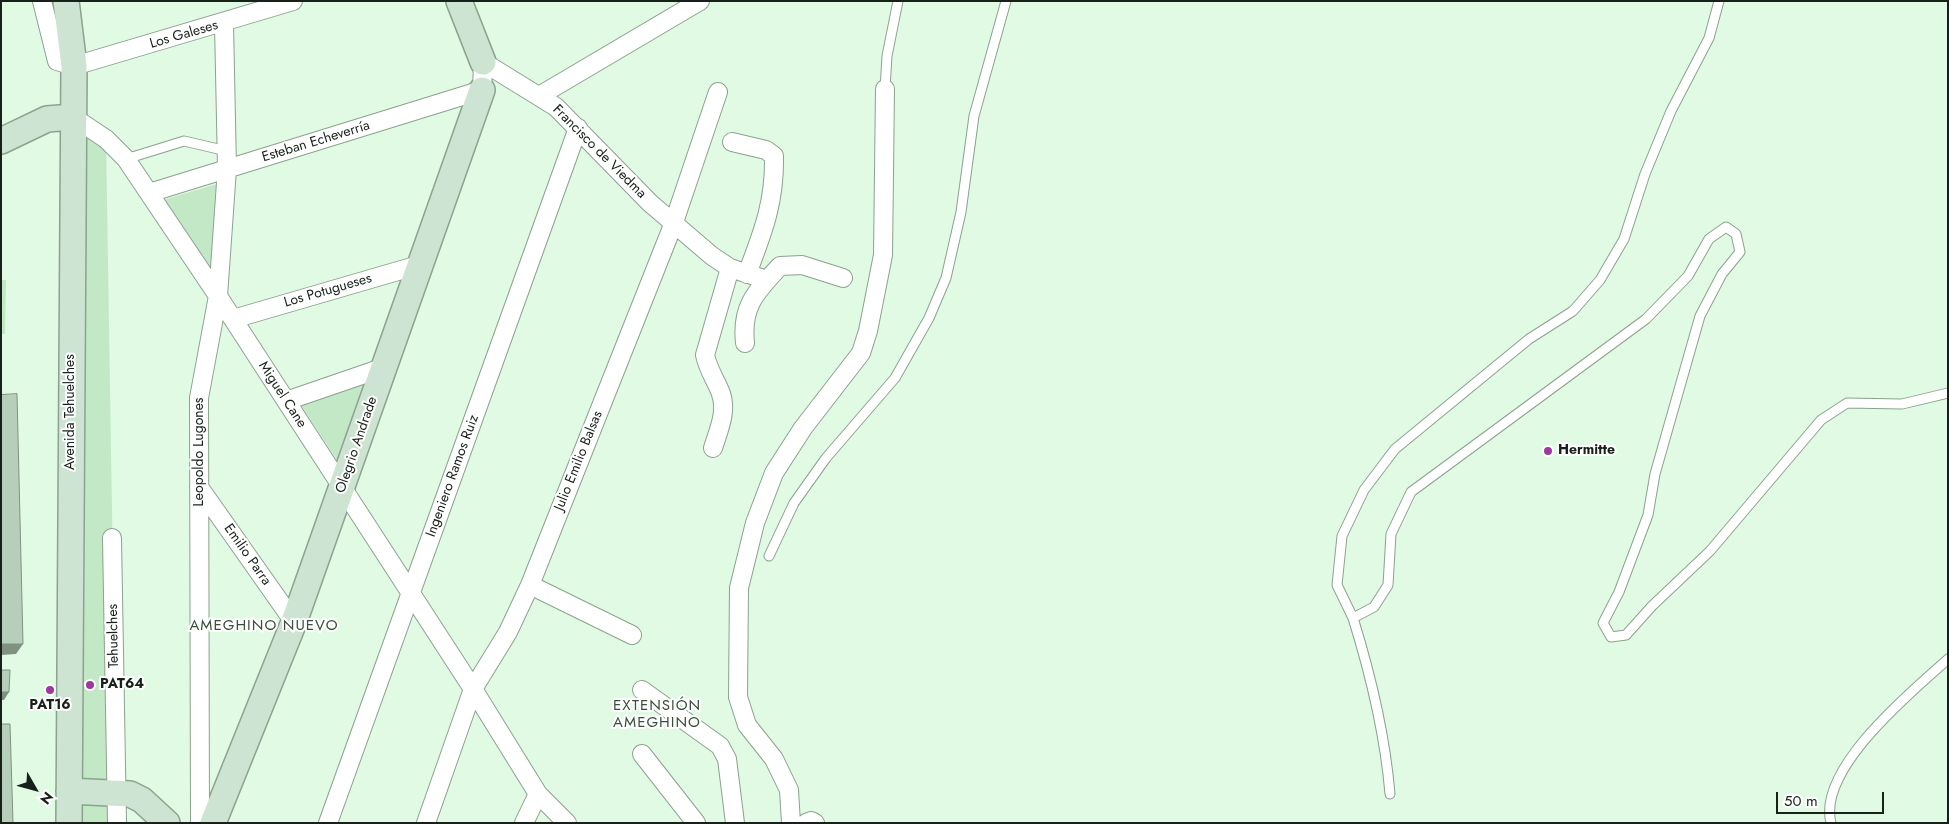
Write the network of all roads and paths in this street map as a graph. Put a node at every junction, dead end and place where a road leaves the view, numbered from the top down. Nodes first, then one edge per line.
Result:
1 (42, 1) edge
2 (66, 1) edge
3 (293, 1) edge
4 (459, 1) edge
5 (700, 1) edge
6 (898, 1) edge
7 (1006, 1) edge
8 (1719, 1) edge
9 (224, 23) junction
10 (483, 62) junction
11 (74, 66) junction
12 (885, 88) joint
13 (482, 90) junction
14 (718, 92) dead end
15 (540, 96) junction
16 (73, 117) junction
17 (578, 128) junction
18 (1, 140) edge
19 (732, 142) dead end
20 (227, 151) junction
21 (126, 159) junction
22 (227, 169) junction
23 (150, 193) junction
24 (674, 225) junction
25 (422, 264) junction
26 (730, 268) junction
27 (747, 274) junction
28 (843, 278) dead end
29 (767, 280) junction
30 (218, 296) junction
31 (233, 319) junction
32 (745, 342) dead end
33 (385, 367) junction
34 (1948, 393) edge
35 (286, 401) junction
36 (713, 448) dead end
37 (199, 487) junction
38 (342, 487) junction
39 (112, 538) dead end
40 (769, 556) dead end
41 (530, 585) junction
42 (411, 594) junction
43 (1353, 618) junction
44 (294, 622) junction
45 (632, 635) dead end
46 (1948, 659) edge
47 (473, 689) junction
48 (642, 690) dead end
49 (642, 754) dead end
50 (69, 791) junction
51 (117, 792) junction
52 (538, 794) junction
53 (1390, 794) dead end
54 (69, 823) edge
55 (117, 823) edge
56 (167, 823) edge
57 (200, 823) edge
58 (213, 823) edge
59 (328, 823) edge
60 (426, 823) edge
61 (524, 823) edge
62 (567, 823) edge
63 (696, 823) edge
64 (735, 823) edge
65 (791, 823) edge
66 (806, 823) edge
67 (815, 823) edge
68 (1831, 823) edge

1 - 11 street
2 - 11 street, Avenida Tehuelches
3 - 9 street, Los Galeses
4 - 10 street
5 - 15 street
6 - 12 lane
7 - 40 lane
8 - 43 lane
9 - 11 street, Los Galeses
9 - 20 street, Leopoldo Lugones
10 - 13 street, Olegrio Andrade
10 - 15 street, Francisco de Viedma
11 - 16 street, Avenida Tehuelches
12 - 65 street
13 - 22 street, Esteban Echeverría
13 - 25 street, Olegrio Andrade
14 - 24 street, Julio Emilio Balsas
15 - 17 street, Francisco de Viedma
16 - 18 street
16 - 21 street, Miguel Cane
16 - 50 street, Avenida Tehuelches
17 - 24 street, Francisco de Viedma
17 - 42 street, Ingeniero Ramos Ruiz
19 - 27 street
20 - 21 lane
20 - 22 street, Leopoldo Lugones
21 - 23 street, Miguel Cane
22 - 23 street, Esteban Echeverría
22 - 30 street, Leopoldo Lugones
23 - 30 street, Miguel Cane
24 - 26 street, Francisco de Viedma
24 - 41 street, Julio Emilio Balsas
25 - 31 street, Los Potugueses
25 - 33 street, Olegrio Andrade
26 - 27 street, Francisco de Viedma
26 - 36 street
27 - 29 street, Francisco de Viedma
28 - 29 street
29 - 32 street
30 - 31 street, Miguel Cane
30 - 37 street, Leopoldo Lugones
31 - 35 street, Miguel Cane
33 - 35 street
33 - 38 street, Olegrio Andrade
34 - 43 lane
35 - 38 street, Miguel Cane
37 - 44 street, Emilio Parra
37 - 57 street, Leopoldo Lugones
38 - 42 street, Miguel Cane
38 - 44 street, Olegrio Andrade
39 - 51 street, Tehuelches
41 - 45 street
41 - 47 street, Julio Emilio Balsas
42 - 47 street, Miguel Cane
42 - 59 street, Ingeniero Ramos Ruiz
43 - 53 lane
44 - 58 street, Olegrio Andrade
46 - 68 lane
47 - 52 street, Miguel Cane
47 - 60 street, Julio Emilio Balsas
48 - 64 street
49 - 63 street
50 - 51 street
50 - 54 street, Avenida Tehuelches
51 - 55 street, Tehuelches
51 - 56 street
52 - 61 street
52 - 62 street, Miguel Cane
66 - 67 street

